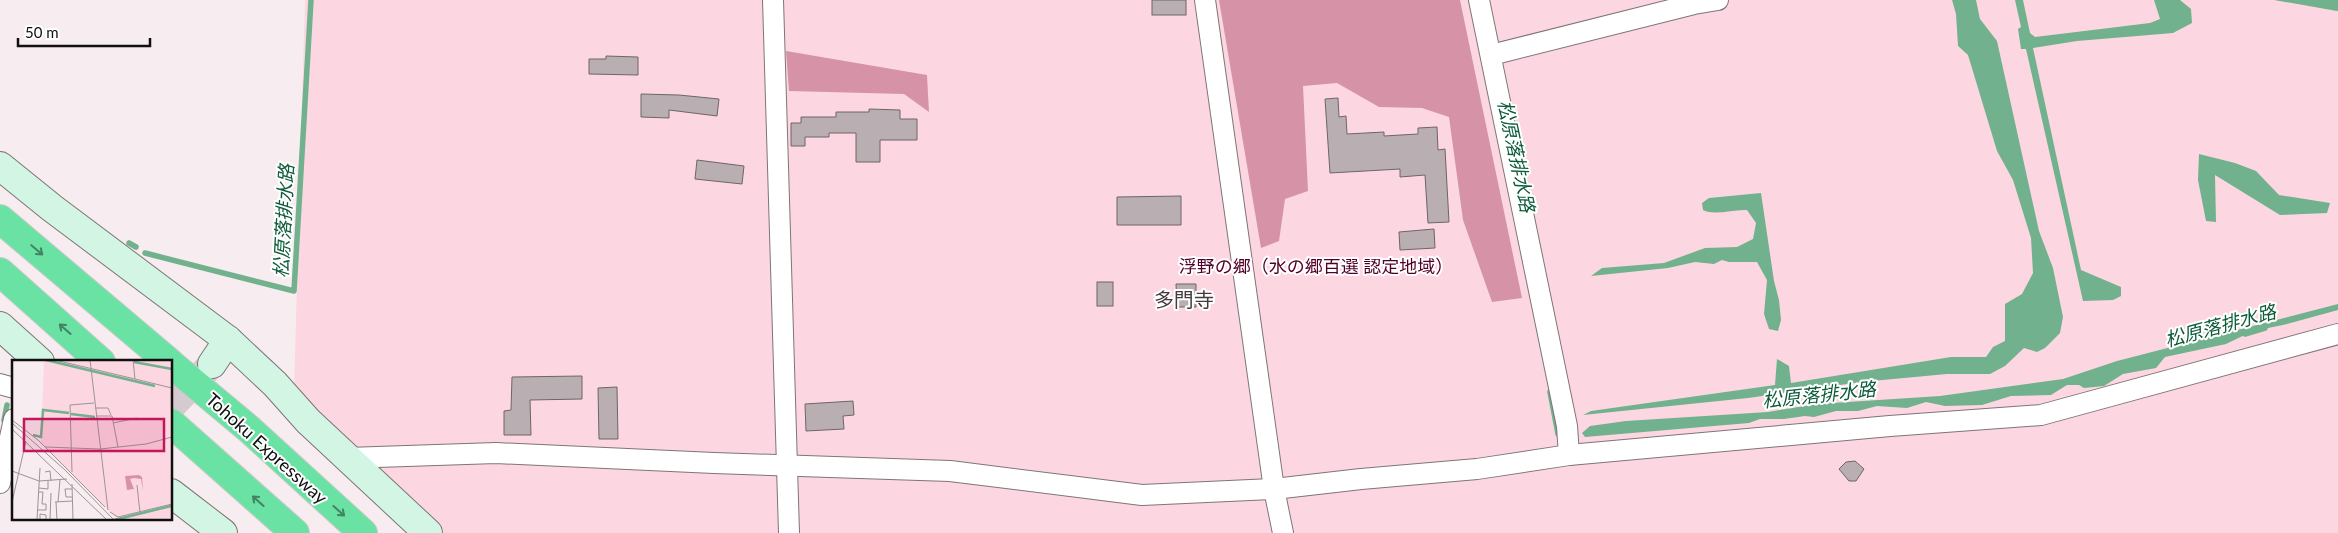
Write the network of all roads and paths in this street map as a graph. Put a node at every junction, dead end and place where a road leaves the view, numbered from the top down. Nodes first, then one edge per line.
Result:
1 (773, 0) edge
2 (1205, 0) edge
3 (1479, 0) edge
4 (1718, 0) edge
5 (1490, 55) junction
6 (0, 166) edge
7 (0, 219) edge
8 (0, 272) edge
9 (0, 326) edge
10 (2338, 334) edge
11 (228, 340) junction
12 (37, 360) edge
13 (100, 360) edge
14 (166, 360) edge
15 (212, 364) tunnel mouth
16 (172, 365) edge
17 (172, 424) edge
18 (12, 428) edge
19 (1569, 455) junction
20 (347, 458) junction
21 (787, 466) junction
22 (0, 483) edge
23 (1274, 490) junction
24 (172, 494) edge
25 (223, 533) edge
26 (295, 533) edge
27 (363, 533) edge
28 (428, 533) edge
29 (789, 533) edge
30 (1283, 533) edge

1 - 21 street
2 - 23 street
3 - 5 street
4 - 5 street
5 - 19 street
6 - 11 street
7 -> 14 highway, Tohoku Expressway
13 -> 8 highway
9 - 12 street
10 - 19 street
11 - 15 street
11 - 20 street
16 -> 27 highway, Tohoku Expressway
26 -> 17 highway
18 - 22 street
19 - 23 street
20 - 21 street
20 - 28 street
21 - 23 street
21 - 29 street
23 - 30 street
24 - 25 street

